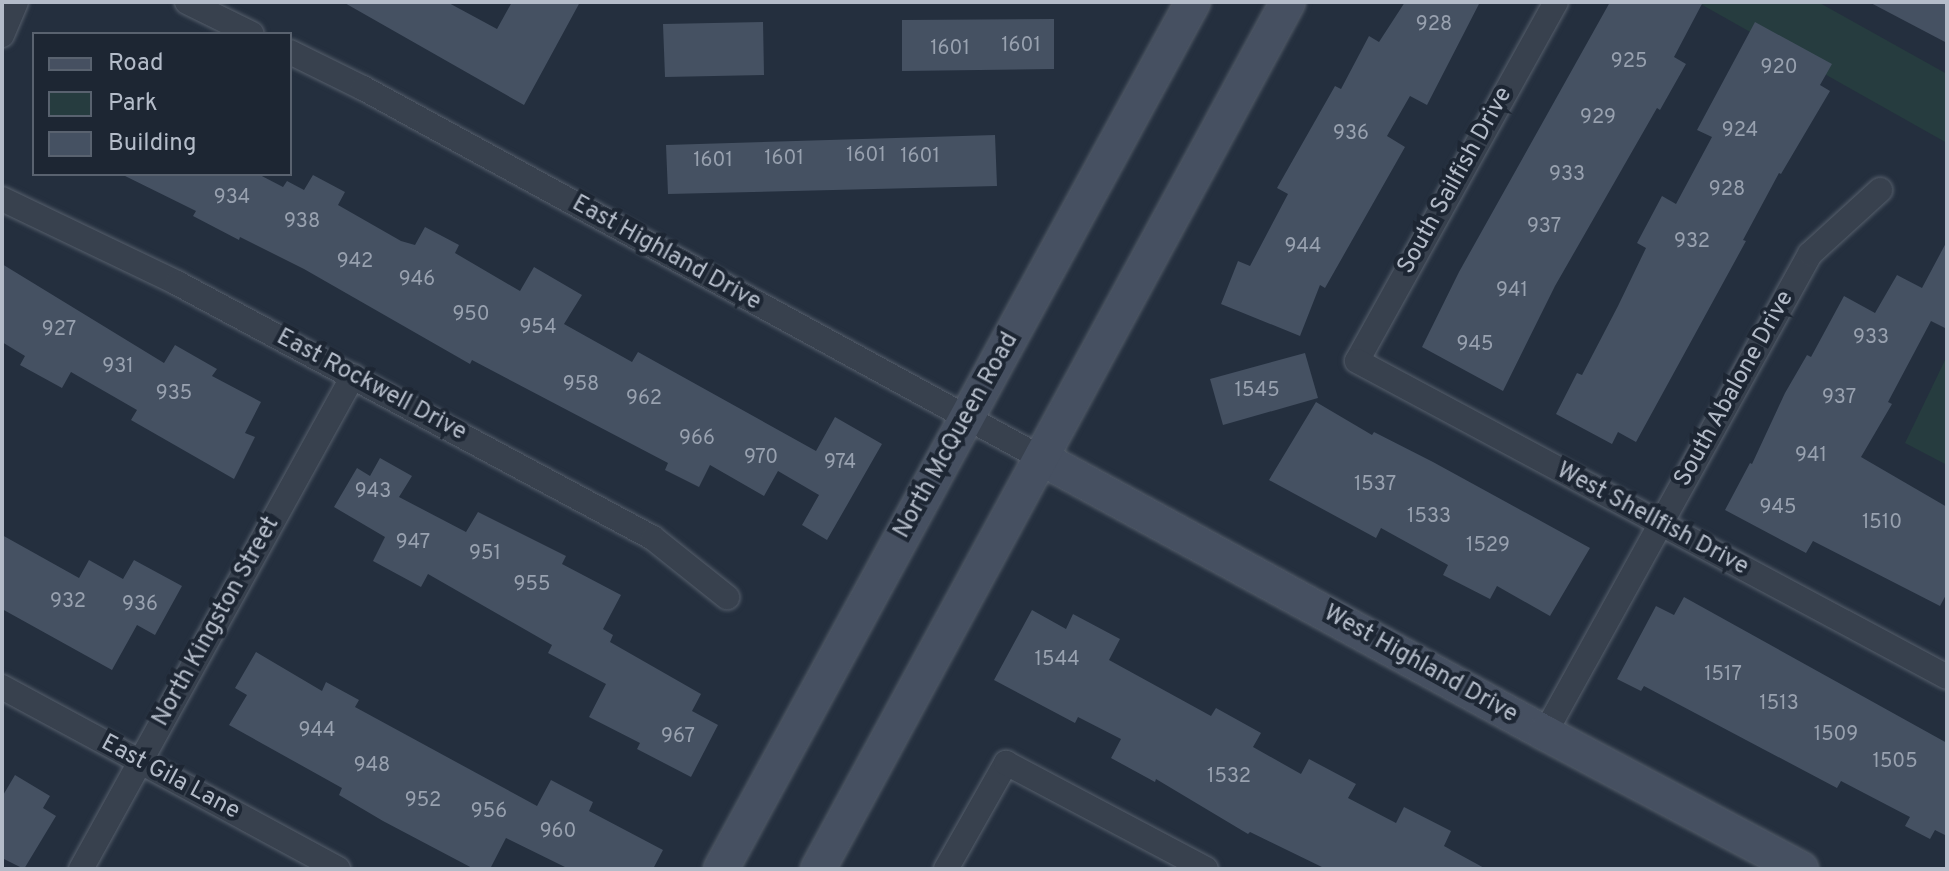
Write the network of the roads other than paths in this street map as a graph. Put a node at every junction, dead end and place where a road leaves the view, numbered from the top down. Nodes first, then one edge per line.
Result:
1 (16, 2) edge
2 (187, 2) edge
3 (1193, 2) edge
4 (1288, 2) edge
5 (1556, 2) edge
6 (248, 32) edge
7 (2, 35) edge
8 (292, 53) edge
9 (1880, 190) dead end
10 (2, 199) edge
11 (1357, 361) joint
12 (353, 376) junction
13 (967, 418) junction
14 (1041, 458) junction
15 (1660, 525) junction
16 (727, 597) dead end
17 (1947, 677) edge
18 (2, 687) edge
19 (1545, 733) junction
20 (140, 761) junction
21 (81, 869) edge
22 (338, 869) edge
23 (721, 869) edge
24 (818, 869) edge
25 (946, 869) edge
26 (1206, 869) edge
27 (1801, 869) edge

1 - 7 street
2 - 6 street
3 - 13 main road, North McQueen Road
4 - 14 main road
5 - 11 street, South Sailfish Drive
8 - 13 street, East Highland Drive
9 - 15 street, South Abalone Drive
10 - 12 street, East Rockwell Drive
11 - 15 street, West Shellfish Drive
12 - 16 street, East Rockwell Drive
12 - 20 street, North Kingston Street
13 - 14 street, East Highland Drive
13 - 23 main road, North McQueen Road
14 - 19 main road, West Highland Drive
14 - 24 main road
15 - 17 street, West Shellfish Drive
15 - 19 street, South Abalone Drive
18 - 20 street, East Gila Lane
19 - 27 main road, West Highland Drive
20 - 21 street, North Kingston Street
20 - 22 street, East Gila Lane
25 - 26 street

